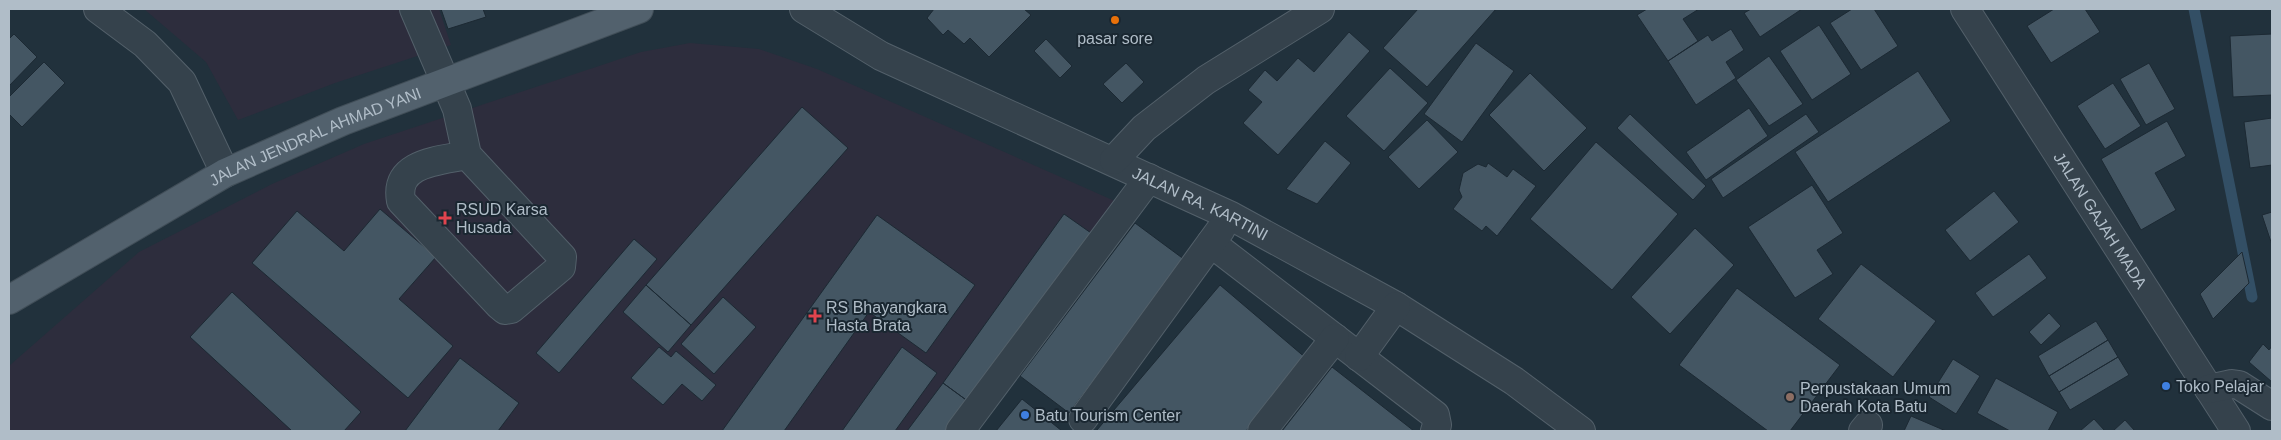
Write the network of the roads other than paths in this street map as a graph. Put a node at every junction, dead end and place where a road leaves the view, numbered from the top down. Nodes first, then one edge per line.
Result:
1 (98, 9) edge
2 (414, 9) edge
3 (638, 9) edge
4 (804, 9) edge
5 (1320, 9) edge
6 (1965, 9) edge
7 (445, 83) junction
8 (467, 155) junction
9 (1114, 160) junction
10 (225, 173) junction
11 (1148, 178) junction
12 (1231, 216) junction
13 (1211, 243) junction
14 (9, 300) edge
15 (1396, 306) junction
16 (1335, 338) junction
17 (1360, 357) junction
18 (2209, 389) junction
19 (2272, 406) edge
20 (1083, 419) dead end
21 (960, 431) edge
22 (1262, 431) edge
23 (1435, 431) edge
24 (1581, 431) edge
25 (2236, 431) edge

1 - 10 street
2 - 7 street
3 - 7 main road, JALAN JENDRAL AHMAD YANI
4 - 9 street, JALAN RA. KARTINI
5 - 9 street
6 - 18 street, JALAN GAJAH MADA
7 - 8 street
7 - 10 main road, JALAN JENDRAL AHMAD YANI
8 - 8 street
9 - 11 street, JALAN RA. KARTINI
10 - 14 main road, JALAN JENDRAL AHMAD YANI
11 - 12 street, JALAN RA. KARTINI
11 - 21 street
12 - 13 street
12 - 15 street, JALAN RA. KARTINI
13 - 16 street
13 - 20 street
15 - 17 street
15 - 24 street, JALAN RA. KARTINI
16 - 17 street
16 - 22 street
17 - 23 street
18 - 19 street
18 - 25 street, JALAN GAJAH MADA

